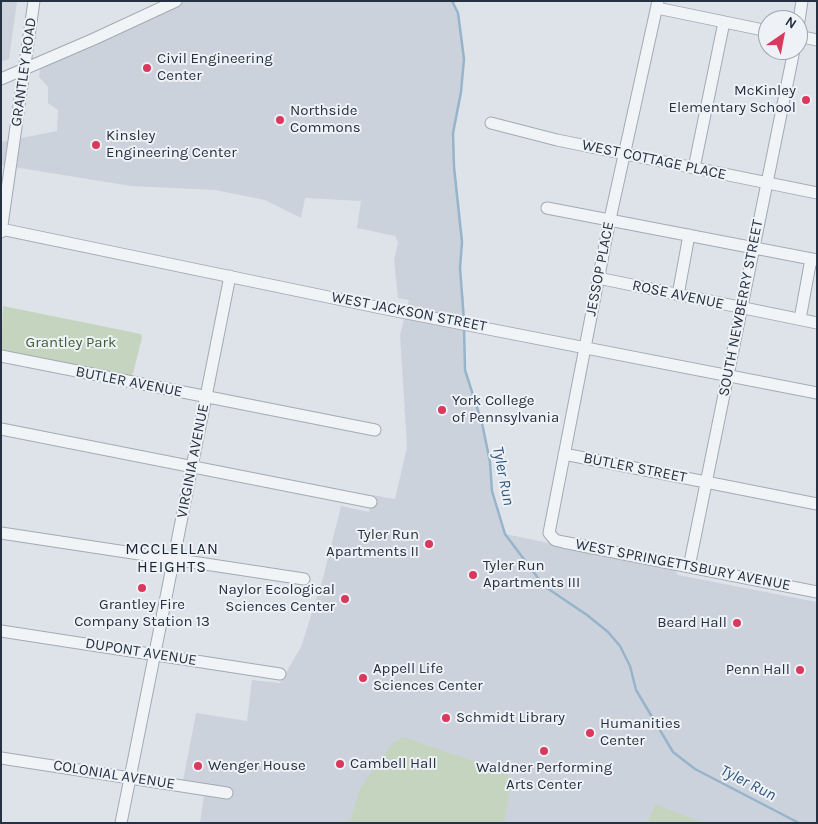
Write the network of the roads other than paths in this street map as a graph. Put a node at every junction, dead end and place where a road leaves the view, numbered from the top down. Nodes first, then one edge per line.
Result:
1 (34, 1) edge
2 (176, 1) edge
3 (658, 5) edge
4 (724, 22) junction
5 (758, 29) edge
6 (792, 60) edge
7 (24, 69) junction
8 (1, 79) edge
9 (492, 123) dead end
10 (624, 153) junction
11 (694, 168) junction
12 (766, 183) junction
13 (817, 193) edge
14 (547, 208) dead end
15 (610, 219) junction
16 (1, 230) edge
17 (689, 236) junction
18 (753, 246) junction
19 (814, 260) edge
20 (230, 276) junction
21 (598, 278) junction
22 (678, 295) junction
23 (740, 308) junction
24 (800, 319) junction
25 (817, 323) edge
26 (585, 347) junction
27 (1, 356) edge
28 (727, 376) junction
29 (817, 393) edge
30 (205, 397) junction
31 (1, 429) edge
32 (376, 430) dead end
33 (564, 454) junction
34 (191, 466) junction
35 (705, 482) junction
36 (371, 502) dead end
37 (817, 504) edge
38 (1, 533) edge
39 (551, 537) joint
40 (173, 560) junction
41 (688, 566) junction
42 (304, 579) dead end
43 (817, 592) edge
44 (1, 631) edge
45 (154, 654) junction
46 (280, 674) dead end
47 (1, 758) edge
48 (129, 777) junction
49 (227, 793) dead end
50 (121, 823) edge

1 - 7 street, GRANTLEY ROAD
2 - 7 street
3 - 4 street
3 - 10 street, JESSOP PLACE
4 - 5 street
4 - 11 street
6 - 12 street, SOUTH NEWBERRY STREET
7 - 8 street
7 - 16 street, GRANTLEY ROAD
9 - 10 street, WEST COTTAGE PLACE
10 - 11 street, WEST COTTAGE PLACE
10 - 15 street, JESSOP PLACE
11 - 12 street, WEST COTTAGE PLACE
12 - 13 street, WEST COTTAGE PLACE
12 - 18 street, SOUTH NEWBERRY STREET
14 - 15 street
15 - 17 street
15 - 21 street, JESSOP PLACE
16 - 20 street, WEST JACKSON STREET
17 - 18 street
17 - 22 street
18 - 19 street
18 - 23 street, SOUTH NEWBERRY STREET
19 - 24 street
20 - 26 street, WEST JACKSON STREET
20 - 30 street, VIRGINIA AVENUE
21 - 22 street, ROSE AVENUE
21 - 26 street, JESSOP PLACE
22 - 23 street, ROSE AVENUE
23 - 24 street, ROSE AVENUE
23 - 28 street, SOUTH NEWBERRY STREET
24 - 25 street, ROSE AVENUE
26 - 28 street, WEST JACKSON STREET
26 - 33 street, JESSOP PLACE
27 - 30 street, BUTLER AVENUE
28 - 29 street, WEST JACKSON STREET
28 - 35 street, SOUTH NEWBERRY STREET
30 - 32 street, BUTLER AVENUE
30 - 34 street, VIRGINIA AVENUE
31 - 34 street
33 - 35 street, BUTLER STREET
33 - 39 street, JESSOP PLACE
34 - 36 street
34 - 40 street, VIRGINIA AVENUE
35 - 37 street
35 - 41 street, SOUTH NEWBERRY STREET
38 - 40 street
39 - 41 street, WEST SPRINGETTSBURY AVENUE
40 - 42 street
40 - 45 street, VIRGINIA AVENUE
41 - 43 street, WEST SPRINGETTSBURY AVENUE
44 - 45 street, DUPONT AVENUE
45 - 46 street, DUPONT AVENUE
45 - 48 street, VIRGINIA AVENUE
47 - 48 street, COLONIAL AVENUE
48 - 49 street, COLONIAL AVENUE
48 - 50 street, VIRGINIA AVENUE

